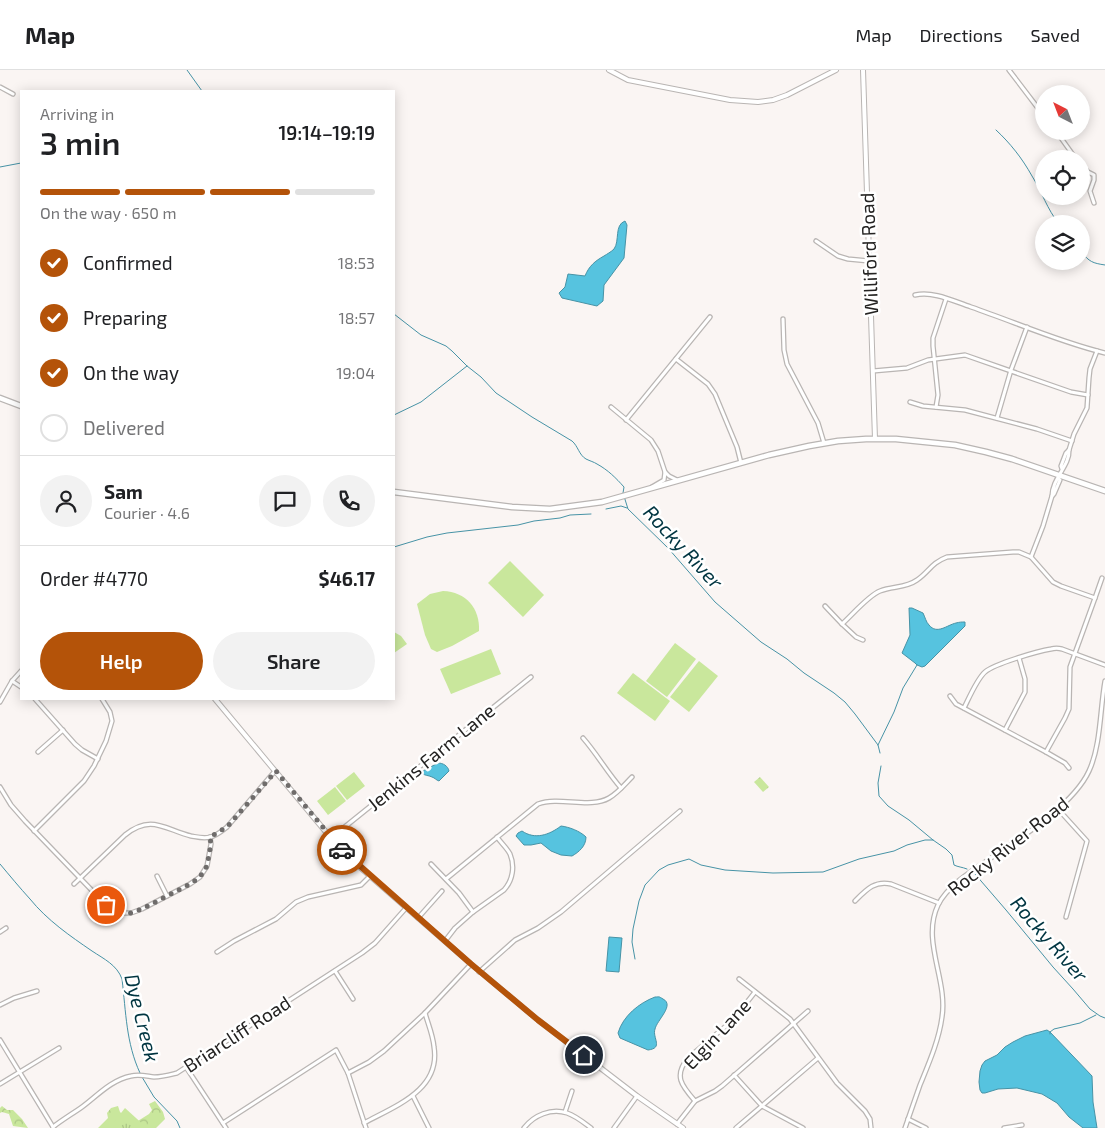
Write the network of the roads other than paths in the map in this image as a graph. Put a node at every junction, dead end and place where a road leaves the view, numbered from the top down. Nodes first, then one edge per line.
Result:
1 (609, 70) edge
2 (836, 70) edge
3 (863, 70) edge
4 (1009, 70) edge
5 (0, 87) edge
6 (13, 94) dead end
7 (1035, 104) edge
8 (1090, 173) edge
9 (1090, 191) edge
10 (1090, 191) edge
11 (1094, 203) dead end
12 (816, 241) dead end
13 (869, 261) junction
14 (915, 295) dead end
15 (946, 299) junction
16 (710, 317) dead end
17 (783, 319) dead end
18 (1027, 326) junction
19 (1097, 351) junction
20 (1105, 353) edge
21 (676, 359) junction
22 (934, 359) junction
23 (873, 370) junction
24 (1011, 370) junction
25 (1088, 394) junction
26 (0, 398) edge
27 (910, 402) dead end
28 (20, 406) edge
29 (611, 407) dead end
30 (936, 407) junction
31 (997, 418) junction
32 (626, 420) junction
33 (875, 439) junction
34 (1072, 441) junction
35 (824, 443) junction
36 (741, 463) junction
37 (665, 472) junction
38 (1059, 477) junction
39 (680, 481) junction
40 (651, 488) junction
41 (1105, 491) edge
42 (395, 492) edge
43 (1031, 557) junction
44 (1102, 578) dead end
45 (1095, 598) junction
46 (825, 606) dead end
47 (842, 624) junction
48 (863, 640) dead end
49 (1075, 654) junction
50 (1019, 658) junction
51 (1105, 665) edge
52 (20, 672) edge
53 (531, 677) dead end
54 (12, 681) junction
55 (1105, 682) edge
56 (20, 686) edge
57 (950, 696) dead end
58 (36, 700) edge
59 (103, 700) edge
60 (216, 700) edge
61 (0, 702) edge
62 (964, 708) junction
63 (63, 730) junction
64 (1005, 730) junction
65 (583, 738) dead end
66 (38, 752) dead end
67 (1046, 752) junction
68 (98, 759) junction
69 (1069, 768) dead end
70 (276, 771) junction
71 (632, 777) dead end
72 (0, 787) edge
73 (621, 788) junction
74 (1058, 809) junction
75 (680, 810) dead end
76 (34, 831) junction
77 (210, 837) junction
78 (497, 837) junction
79 (331, 838) junction
80 (432, 864) dead end
81 (157, 876) dead end
82 (371, 876) junction
83 (80, 878) junction
84 (446, 879) junction
85 (74, 884) dead end
86 (442, 891) dead end
87 (167, 896) junction
88 (855, 901) dead end
89 (939, 903) junction
90 (406, 908) junction
91 (473, 912) junction
92 (1066, 917) dead end
93 (418, 918) junction
94 (6, 928) dead end
95 (0, 932) edge
96 (445, 941) junction
97 (216, 952) dead end
98 (471, 964) junction
99 (335, 971) junction
100 (479, 972) junction
101 (739, 979) dead end
102 (37, 991) dead end
103 (755, 992) junction
104 (353, 998) dead end
105 (0, 1005) edge
106 (808, 1010) dead end
107 (425, 1013) junction
108 (793, 1023) junction
109 (0, 1040) edge
110 (59, 1048) dead end
111 (818, 1058) junction
112 (186, 1067) junction
113 (20, 1072) junction
114 (348, 1073) junction
115 (734, 1075) junction
116 (0, 1084) edge
117 (572, 1091) dead end
118 (413, 1096) junction
119 (637, 1096) junction
120 (695, 1101) junction
121 (762, 1106) junction
122 (566, 1112) junction
123 (908, 1119) junction
124 (223, 1123) junction
125 (364, 1123) junction
126 (677, 1124) junction
127 (1022, 1125) dead end
128 (53, 1127) edge
129 (226, 1128) edge
130 (366, 1128) edge
131 (429, 1128) edge
132 (524, 1128) edge
133 (591, 1128) edge
134 (614, 1128) edge
135 (683, 1128) edge
136 (736, 1128) edge
137 (803, 1128) edge
138 (871, 1128) edge
139 (905, 1128) edge
140 (926, 1128) edge
141 (1004, 1128) edge

1 - 2 street
3 - 13 street, Williford Road
4 - 7 street
5 - 6 street
8 - 9 street
10 - 11 street
12 - 13 street
13 - 23 street, Williford Road
14 - 15 street
15 - 18 street
15 - 22 street
16 - 21 street
17 - 35 street
18 - 19 street
18 - 24 street
19 - 20 street
19 - 25 street
21 - 32 street
21 - 36 street
22 - 23 street
22 - 24 street
22 - 30 street
23 - 33 street, Williford Road
24 - 25 street
24 - 31 street
25 - 34 street
26 - 28 main road
27 - 30 street
29 - 32 street
30 - 31 street
31 - 34 street
32 - 37 street
33 - 35 main road
33 - 38 main road
34 - 38 street
35 - 36 main road
36 - 39 main road
37 - 39 street
37 - 40 street
38 - 41 main road
38 - 43 street
39 - 40 main road
40 - 42 main road
43 - 45 street
43 - 47 street
44 - 45 street
45 - 49 street
46 - 47 street
47 - 48 street
49 - 50 street
49 - 51 street
49 - 67 street
50 - 62 street
50 - 64 street
52 - 54 street
53 - 79 street, Jenkins Farm Lane
54 - 56 street
54 - 61 street
55 - 74 street, Rocky River Road
57 - 62 street
58 - 63 street
59 - 68 street
60 - 70 street
62 - 64 street
63 - 66 street
63 - 68 street
64 - 67 street
65 - 73 street
67 - 69 street
68 - 76 street
70 - 77 street
70 - 79 street
71 - 73 street
72 - 76 street
73 - 78 street
74 - 89 street, Rocky River Road
74 - 92 street
75 - 100 street
76 - 83 street
77 - 83 street
77 - 87 street
78 - 84 street
78 - 91 street
79 - 82 street
80 - 84 street
81 - 87 street
82 - 90 street
82 - 97 street
83 - 85 street
83 - 87 street
84 - 91 street
86 - 93 street
88 - 89 street
89 - 123 street, Rocky River Road
90 - 93 street
90 - 99 street, Briarcliff Road
91 - 96 street
93 - 96 street
94 - 95 street
96 - 98 street
98 - 100 street
98 - 107 street
99 - 104 street
99 - 112 street, Briarcliff Road
100 - 119 street
101 - 103 street
102 - 105 street
103 - 108 street
103 - 120 street, Elgin Lane
106 - 108 street
107 - 114 street
107 - 118 street
108 - 111 street
108 - 115 street
109 - 113 street
110 - 113 street
111 - 121 street
111 - 138 street
112 - 124 street
112 - 128 street, Briarcliff Road
113 - 116 street
113 - 128 street
114 - 124 street
114 - 125 street
115 - 120 street
115 - 121 street
117 - 122 street
118 - 125 street
118 - 131 street
119 - 126 street
119 - 134 street
120 - 126 street
121 - 136 street
121 - 137 street
122 - 132 street
122 - 133 street
123 - 139 street, Rocky River Road
123 - 140 street
124 - 129 street
125 - 130 street
126 - 135 street
127 - 141 street

